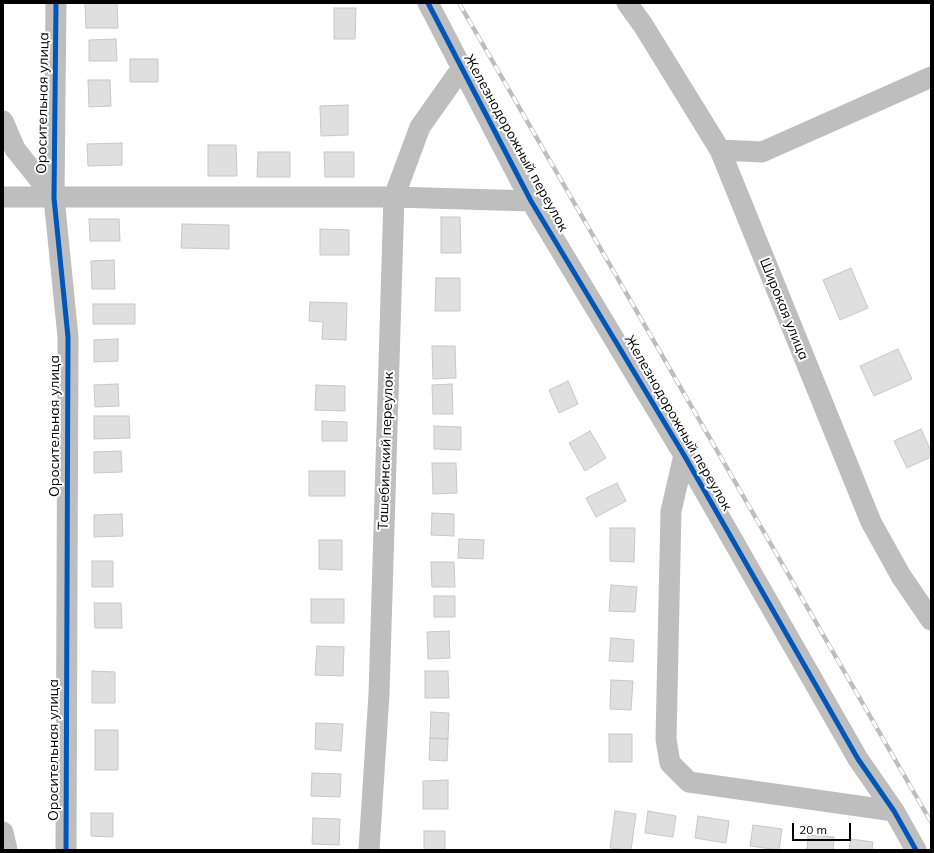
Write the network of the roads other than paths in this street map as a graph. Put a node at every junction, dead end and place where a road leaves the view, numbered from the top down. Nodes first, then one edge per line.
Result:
1 (56, 3) edge
2 (428, 3) edge
3 (627, 3) edge
4 (461, 69) junction
5 (931, 77) edge
6 (3, 121) edge
7 (720, 150) junction
8 (3, 197) edge
9 (394, 197) junction
10 (54, 198) junction
11 (531, 201) junction
12 (684, 455) junction
13 (931, 620) edge
14 (894, 811) junction
15 (3, 832) edge
16 (7, 850) edge
17 (66, 850) edge
18 (369, 850) edge
19 (916, 850) edge

1 - 10 street, Оросительная улица
2 - 4 street, Железнодорожный переулок
3 - 7 street, Широкая улица
4 - 9 street, Ташебинский переулок
4 - 11 street, Железнодорожный переулок
5 - 7 street
6 - 10 street
7 - 13 street, Широкая улица
8 - 10 street
9 - 10 street
9 - 11 street
9 - 18 street, Ташебинский переулок
10 - 17 street, Оросительная улица
11 - 12 street, Железнодорожный переулок
12 - 14 street, Железнодорожный переулок
12 - 14 street
14 - 19 street, Железнодорожный переулок
15 - 16 street

